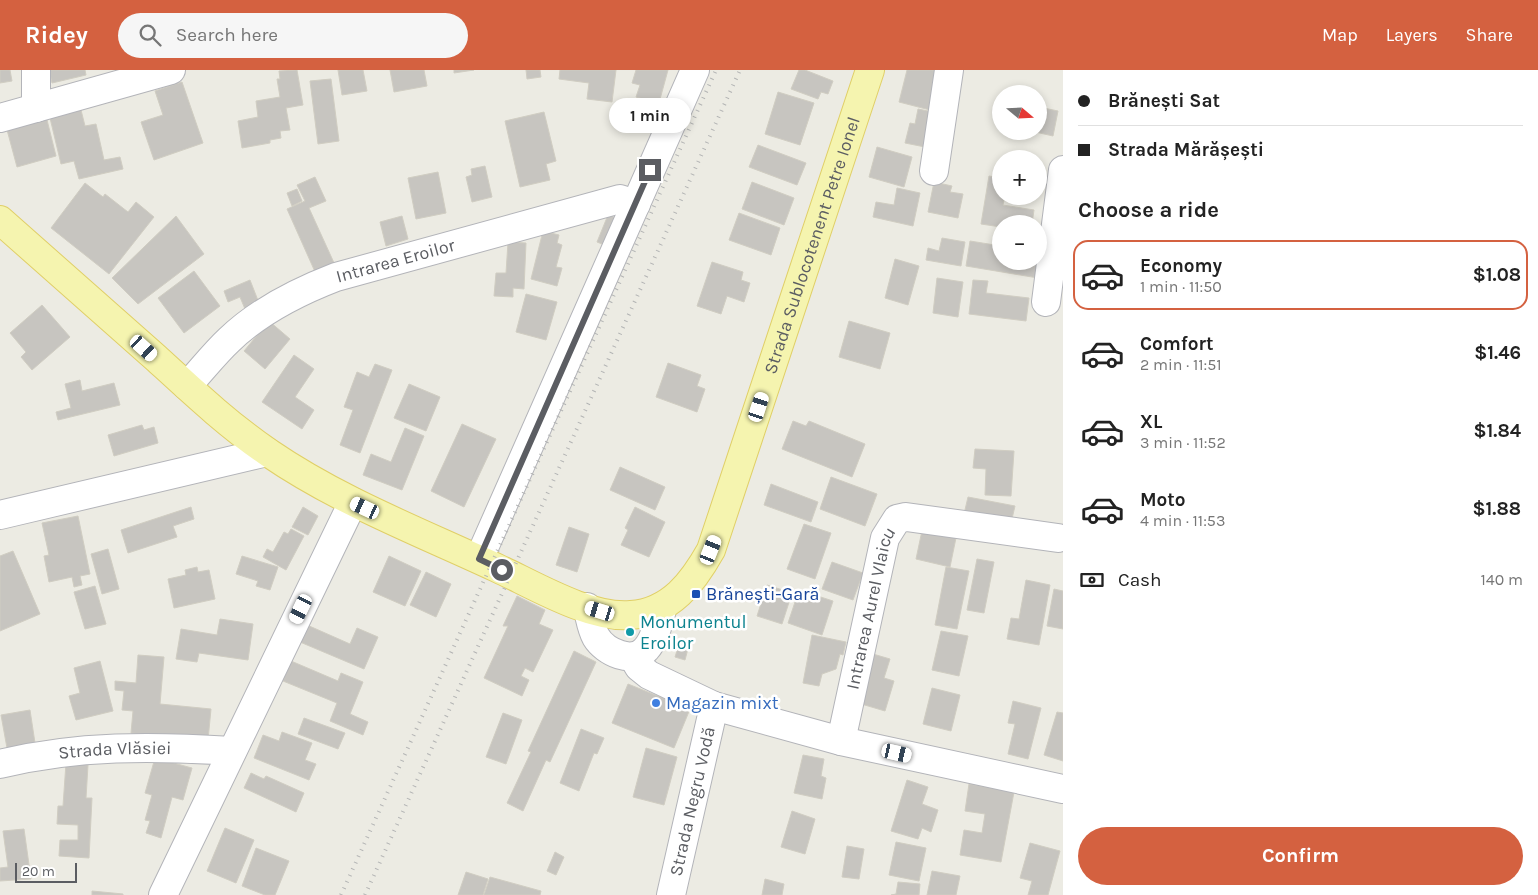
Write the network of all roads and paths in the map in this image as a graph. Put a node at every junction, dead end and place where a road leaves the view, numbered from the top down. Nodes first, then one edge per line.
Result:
1 (36, 70) edge
2 (171, 70) edge
3 (695, 70) edge
4 (870, 70) edge
5 (950, 70) edge
6 (36, 108) junction
7 (0, 118) edge
8 (1063, 170) edge
9 (934, 171) dead end
10 (636, 204) junction
11 (0, 220) edge
12 (1046, 302) dead end
13 (187, 386) junction
14 (267, 452) junction
15 (353, 502) junction
16 (0, 515) edge
17 (1058, 538) dead end
18 (479, 559) junction
19 (664, 606) junction
20 (587, 607) junction
21 (633, 657) junction
22 (714, 706) junction
23 (841, 741) junction
24 (232, 751) junction
25 (0, 764) edge
26 (1063, 789) edge
27 (163, 895) edge
28 (670, 895) edge

1 - 6 street
2 - 6 street
3 - 10 street
4 - 19 main road, Strada Sublocotenent Petre Ionel
5 - 9 street
6 - 7 street
8 - 12 street
10 - 13 street, Intrarea Eroilor
10 - 18 street
11 - 13 main road, Strada Sublocotenent Petre Ionel
13 - 14 main road, Strada Sublocotenent Petre Ionel
14 - 15 main road, Strada Sublocotenent Petre Ionel
14 - 16 street
15 - 18 main road, Strada Sublocotenent Petre Ionel
15 - 24 street
17 - 23 street, Intrarea Aurel Vlaicu
18 - 20 main road, Strada Sublocotenent Petre Ionel
19 - 20 main road, Strada Sublocotenent Petre Ionel
19 - 21 street, Strada Sublocotenent Petre Ionel
20 - 21 street
21 - 22 street
22 - 23 street
22 - 28 street, Strada Negru Vodă
23 - 26 street
24 - 25 street, Strada Vlăsiei
24 - 27 street

